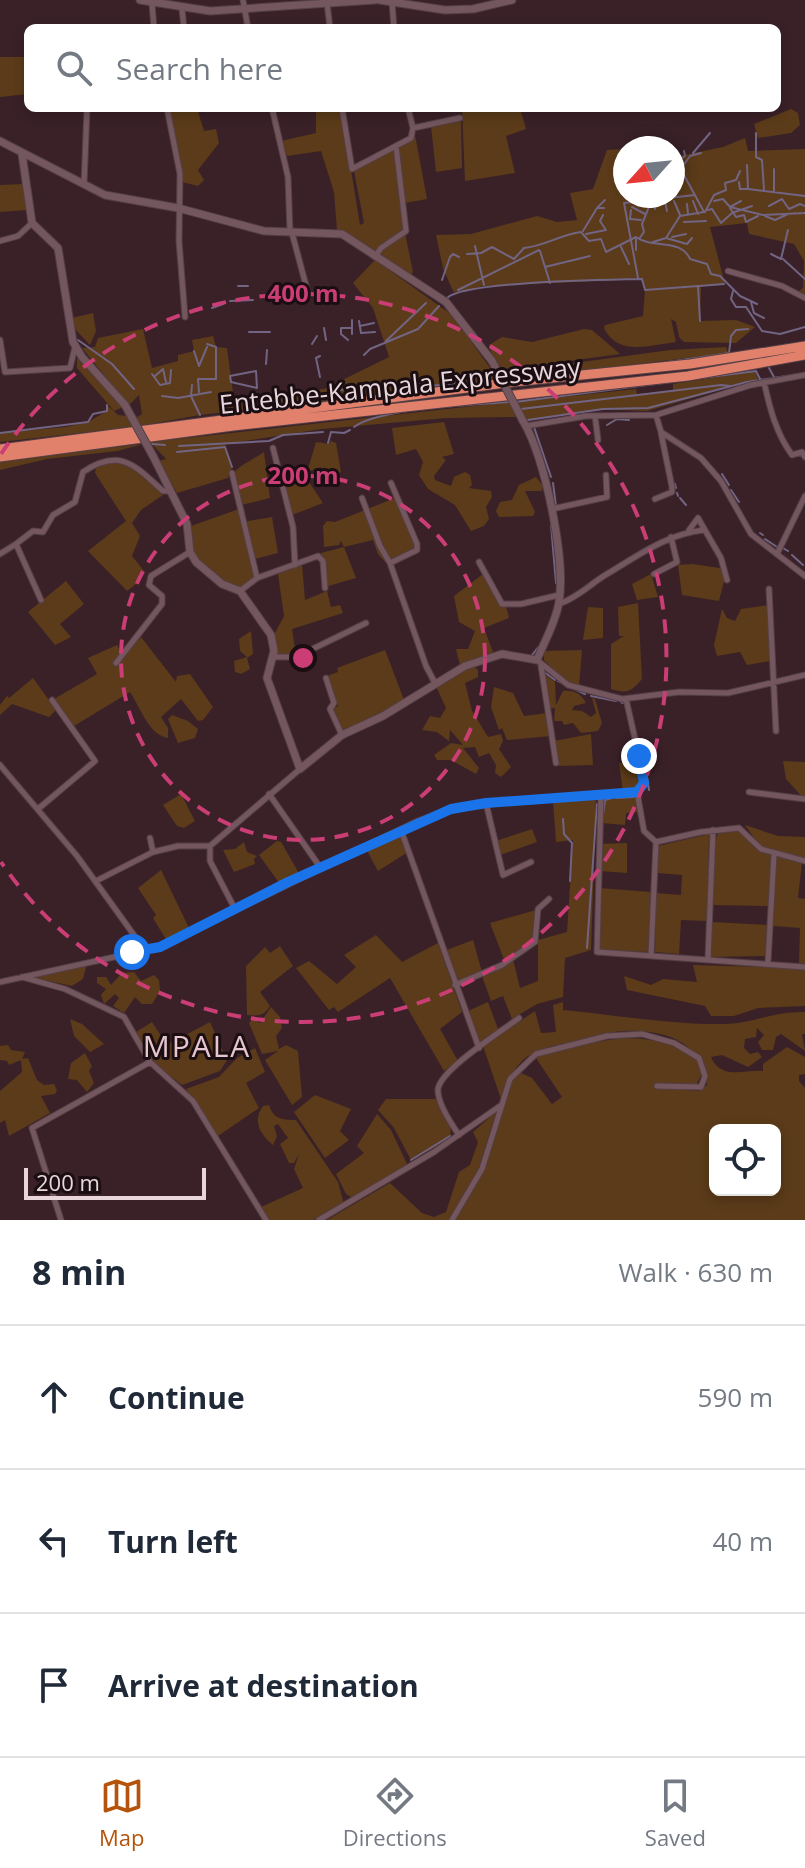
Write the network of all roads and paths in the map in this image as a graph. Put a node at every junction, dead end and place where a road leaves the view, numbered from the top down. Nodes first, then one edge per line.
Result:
1 (140, 0) edge
2 (243, 0) edge
3 (377, 0) edge
4 (512, 0) edge
5 (392, 1) edge
6 (290, 2) edge
7 (492, 2) edge
8 (327, 3) junction
9 (415, 3) edge
10 (152, 4) junction
11 (182, 9) junction
12 (244, 10) junction
13 (154, 24) edge
14 (184, 24) edge
15 (247, 24) edge
16 (330, 24) edge
17 (394, 24) edge
18 (87, 112) edge
19 (167, 112) edge
20 (273, 112) edge
21 (343, 112) edge
22 (409, 112) edge
23 (460, 118) dead end
24 (413, 128) junction
25 (0, 141) edge
26 (396, 146) junction
27 (22, 154) junction
28 (84, 186) junction
29 (178, 208) junction
30 (32, 223) junction
31 (291, 233) junction
32 (0, 241) edge
33 (374, 258) junction
34 (728, 271) dead end
35 (308, 293) dead end
36 (805, 298) edge
37 (185, 317) dead end
38 (0, 340) edge
39 (805, 346) edge
40 (75, 347) junction
41 (805, 355) edge
42 (805, 375) edge
43 (764, 382) junction
44 (656, 415) junction
45 (595, 416) junction
46 (524, 424) junction
47 (661, 432) junction
48 (598, 440) dead end
49 (273, 448) dead end
50 (0, 449) edge
51 (0, 457) edge
52 (805, 457) edge
53 (232, 473) dead end
54 (606, 475) dead end
55 (391, 483) dead end
56 (171, 491) junction
57 (805, 496) edge
58 (362, 498) dead end
59 (655, 499) dead end
60 (552, 509) junction
61 (704, 530) junction
62 (687, 532) junction
63 (671, 537) junction
64 (16, 544) junction
65 (190, 552) junction
66 (778, 552) junction
67 (0, 554) edge
68 (479, 562) dead end
69 (390, 563) junction
70 (295, 565) junction
71 (654, 574) dead end
72 (805, 576) edge
73 (257, 578) junction
74 (727, 580) dead end
75 (325, 588) dead end
76 (769, 589) dead end
77 (240, 591) junction
78 (41, 600) dead end
79 (559, 600) junction
80 (366, 623) dead end
81 (274, 657) junction
82 (116, 663) dead end
83 (539, 663) junction
84 (805, 675) edge
85 (326, 678) dead end
86 (776, 682) junction
87 (435, 683) junction
88 (626, 699) junction
89 (52, 700) dead end
90 (776, 731) dead end
91 (342, 735) junction
92 (556, 763) dead end
93 (0, 765) edge
94 (300, 769) junction
95 (637, 792) junction
96 (749, 792) dead end
97 (269, 794) junction
98 (601, 795) junction
99 (805, 799) edge
100 (486, 803) junction
101 (38, 809) junction
102 (401, 830) junction
103 (713, 830) junction
104 (150, 838) dead end
105 (656, 842) junction
106 (210, 846) junction
107 (153, 852) junction
108 (774, 854) junction
109 (805, 861) edge
110 (531, 862) dead end
111 (320, 867) junction
112 (96, 881) junction
113 (549, 899) dead end
114 (235, 909) junction
115 (144, 949) junction
116 (651, 956) junction
117 (708, 959) junction
118 (768, 962) junction
119 (805, 967) edge
120 (21, 976) junction
121 (0, 982) edge
122 (455, 985) junction
123 (519, 1018) dead end
124 (479, 1048) junction
125 (150, 1062) junction
126 (657, 1086) dead end
127 (502, 1104) junction
128 (459, 1135) junction
129 (61, 1220) edge
130 (266, 1220) edge
131 (319, 1220) edge
132 (452, 1220) edge

1 - 10 street
2 - 12 street
3 - 5 street
3 - 8 street
4 - 7 street
5 - 9 street
5 - 17 street
6 - 8 street
6 - 12 street
7 - 9 street
8 - 16 street
10 - 11 street
10 - 13 street
11 - 12 street
11 - 14 street
12 - 15 street
18 - 28 street
19 - 29 street
20 - 31 street
21 - 26 street
22 - 24 street
23 - 24 street
24 - 26 street
25 - 27 street
26 - 33 street
27 - 28 street
27 - 30 street
28 - 29 street
29 - 31 street
29 - 37 street
30 - 32 street
30 - 40 street
31 - 33 street
31 - 35 street
33 - 46 street, bridge
34 - 36 street
38 - 40 street
39 - 50 highway
40 - 56 street, bridge
41 - 51 highway, Entebbe-Kampala Expressway
42 - 43 street
43 - 44 street
43 - 52 street
44 - 45 street
44 - 47 street
45 - 46 street
45 - 48 street
46 - 60 street
47 - 59 street
47 - 66 street
49 - 70 street
53 - 73 street
54 - 60 street
55 - 69 street
56 - 64 street
56 - 65 street
57 - 66 street
58 - 69 street
60 - 79 street
61 - 62 street
61 - 62 street
61 - 74 street
62 - 63 street
63 - 71 street
63 - 79 street
64 - 67 street
64 - 78 street
65 - 77 street
65 - 82 street
66 - 72 street
68 - 79 street
69 - 87 street
70 - 73 street
70 - 75 street
73 - 77 street
76 - 86 street
77 - 81 street
79 - 83 street
80 - 81 street
81 - 94 street
83 - 87 street
83 - 88 street
83 - 92 street
84 - 86 street
85 - 91 street
86 - 88 street
86 - 90 street
87 - 91 street
88 - 95 street
89 - 101 street
91 - 94 street
93 - 101 street
94 - 97 street
95 - 98 street
95 - 105 street
96 - 99 street
97 - 106 street
97 - 111 street
98 - 100 street
98 - 116 street
100 - 102 street
100 - 110 street
101 - 112 street
102 - 111 street
102 - 122 street
103 - 105 street
103 - 108 street
103 - 117 street
104 - 107 street
105 - 116 street
106 - 107 street
106 - 114 street
107 - 112 street
108 - 109 street
108 - 118 street
111 - 114 street
112 - 115 street
113 - 122 street
114 - 115 street
115 - 120 street
116 - 117 street
117 - 118 street
118 - 119 street
120 - 121 street
120 - 125 street
122 - 124 street
123 - 124 street
124 - 128 street
125 - 129 street
125 - 130 street
126 - 127 street
127 - 128 street
127 - 132 street
128 - 131 street

